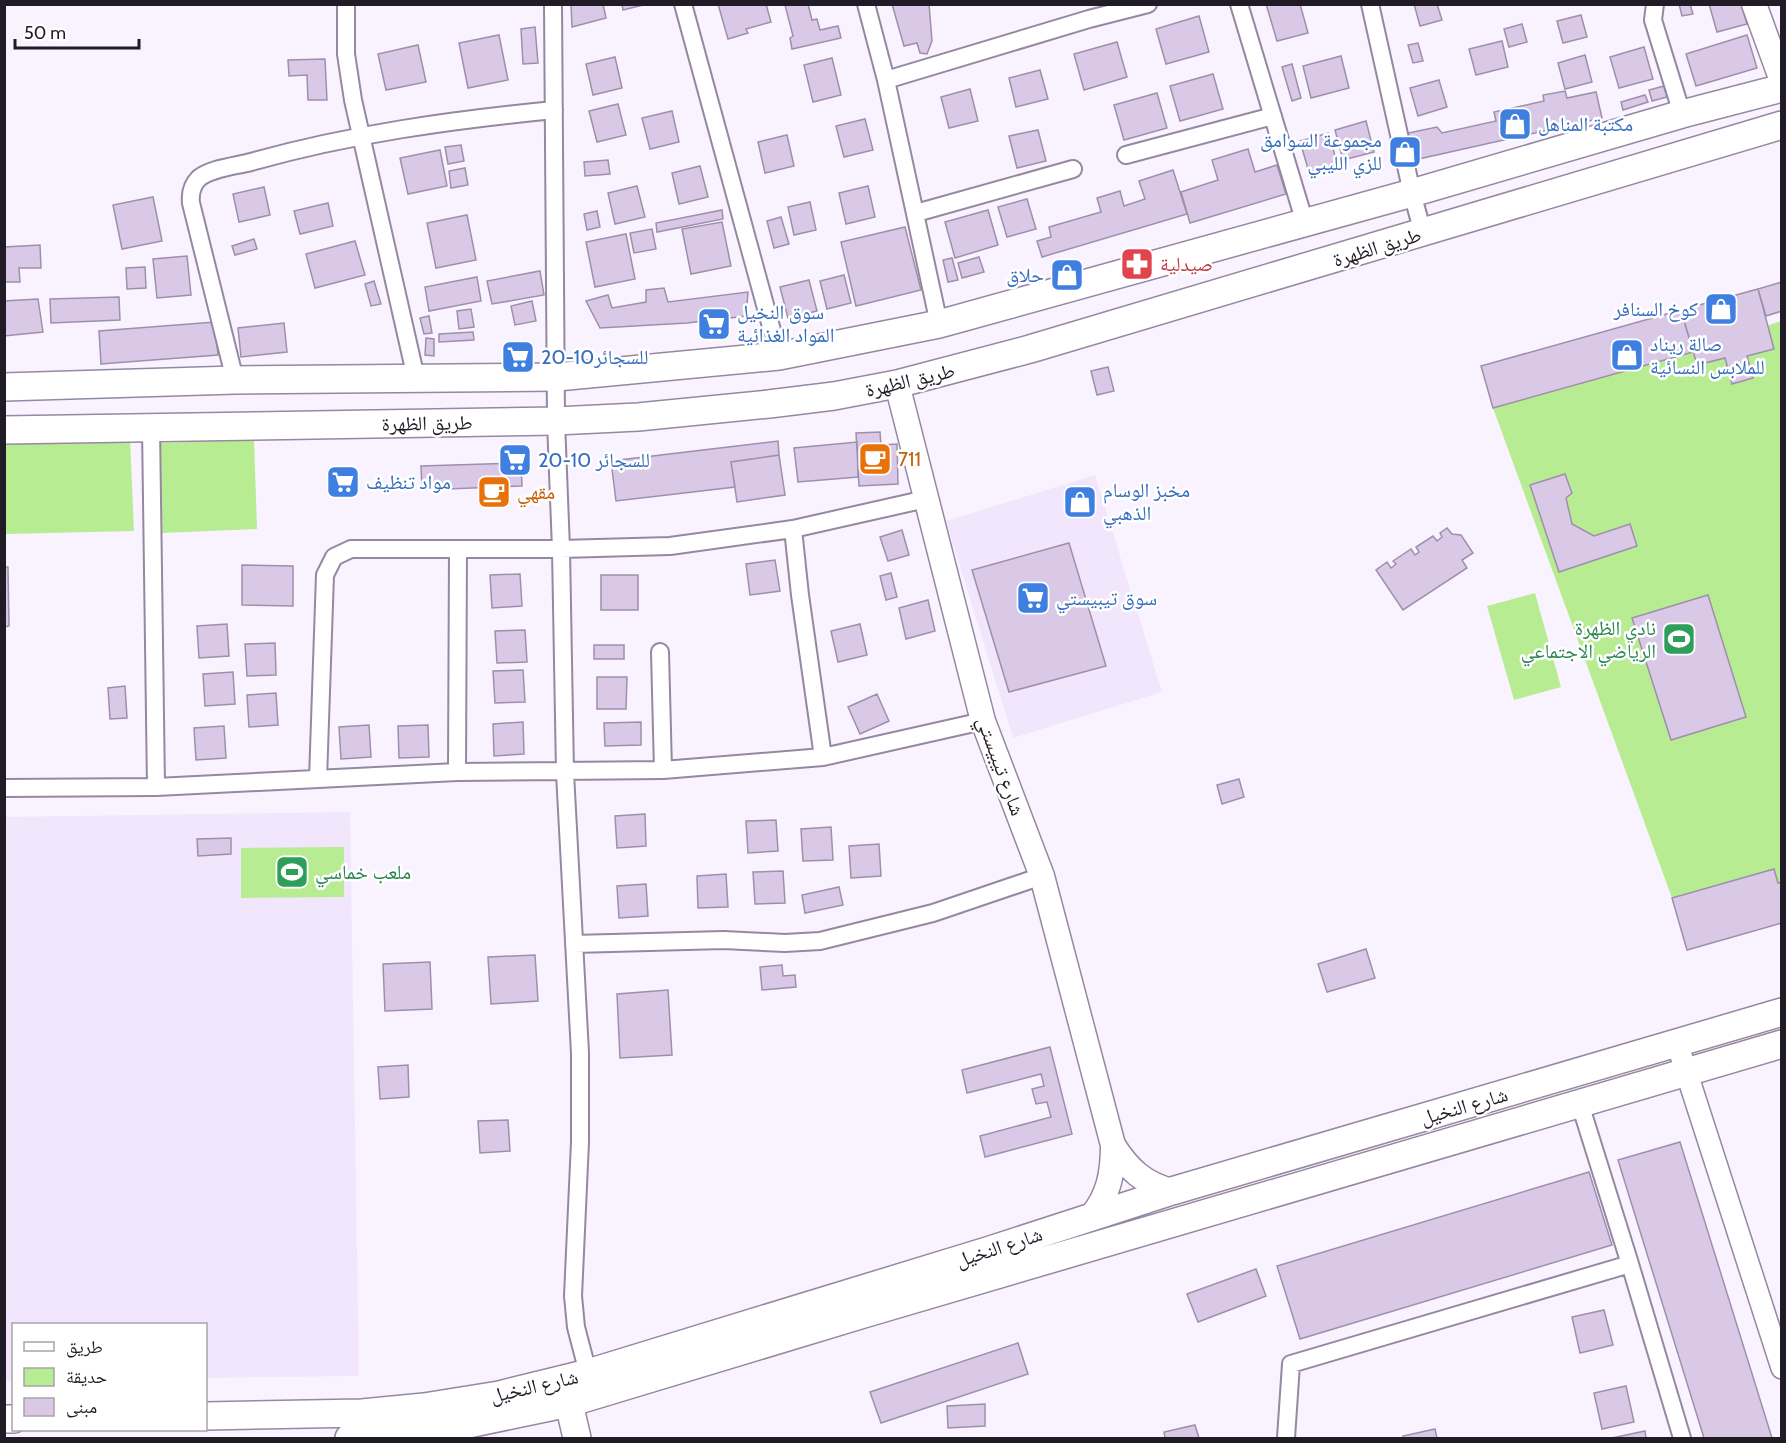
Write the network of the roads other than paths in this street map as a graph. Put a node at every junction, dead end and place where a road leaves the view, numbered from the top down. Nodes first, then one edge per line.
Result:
1 (346, 4) edge
2 (553, 4) edge
3 (683, 4) edge
4 (866, 4) edge
5 (1148, 4) edge
6 (1239, 4) edge
7 (1370, 4) edge
8 (1654, 4) edge
9 (1754, 4) edge
10 (1086, 12) edge
11 (886, 80) junction
12 (1782, 81) edge
13 (1782, 88) edge
14 (554, 110) junction
15 (1682, 114) junction
16 (1273, 116) junction
17 (1782, 125) edge
18 (361, 136) junction
19 (1126, 154) dead end
20 (1073, 169) dead end
21 (1412, 193) junction
22 (916, 213) junction
23 (1305, 223) junction
24 (1423, 233) junction
25 (939, 324) junction
26 (779, 356) junction
27 (557, 377) junction
28 (416, 378) junction
29 (235, 381) junction
30 (897, 384) junction
31 (4, 387) edge
32 (556, 421) junction
33 (151, 428) junction
34 (4, 430) edge
35 (926, 499) junction
36 (793, 529) junction
37 (459, 549) junction
38 (561, 549) junction
39 (660, 652) dead end
40 (983, 721) junction
41 (823, 757) junction
42 (663, 770) junction
43 (457, 772) junction
44 (565, 772) junction
45 (318, 779) junction
46 (156, 787) junction
47 (4, 788) edge
48 (1042, 876) junction
49 (574, 944) junction
50 (1782, 1012) edge
51 (1677, 1043) junction
52 (1782, 1044) edge
53 (1687, 1073) junction
54 (1580, 1104) junction
55 (1113, 1144) junction
56 (1172, 1191) junction
57 (1091, 1217) junction
58 (987, 1251) junction
59 (1630, 1264) junction
60 (995, 1277) junction
61 (1782, 1368) edge
62 (574, 1385) junction
63 (207, 1416) edge
64 (349, 1438) edge
65 (577, 1438) edge
66 (1286, 1438) edge
67 (1682, 1438) edge

1 - 18 street
2 - 14 street
3 - 26 street
4 - 11 street
5 - 10 street
6 - 16 street
7 - 21 street
8 - 15 street
9 - 12 main road
10 - 11 street
11 - 22 street
13 - 15 main road, طريق الظهرة
14 - 18 street
14 - 27 street
15 - 21 main road, طريق الظهرة
16 - 19 street
16 - 23 street
17 - 24 main road, طريق الظهرة
18 - 28 street
18 - 29 street
20 - 22 street
21 - 23 main road, طريق الظهرة
21 - 24 street
22 - 25 street
23 - 25 main road, طريق الظهرة
24 - 30 main road, طريق الظهرة
25 - 26 main road, طريق الظهرة
26 - 27 main road, طريق الظهرة
27 - 28 main road, طريق الظهرة
27 - 32 street
28 - 29 main road, طريق الظهرة
29 - 31 main road, طريق الظهرة
30 - 32 main road, طريق الظهرة
30 - 35 main road, شارع تيبيستي
32 - 33 main road, طريق الظهرة
32 - 38 street
33 - 34 main road, طريق الظهرة
33 - 46 street
35 - 36 street
35 - 40 main road, شارع تيبيستي
36 - 38 street
36 - 41 street
37 - 38 street
37 - 43 street
37 - 45 street
38 - 44 street
39 - 42 street
40 - 41 street
40 - 48 main road, شارع تيبيستي
41 - 42 street
42 - 44 street
43 - 44 street
43 - 45 street
44 - 49 street
45 - 46 street
46 - 47 street
48 - 49 street
48 - 55 main road, شارع تيبيستي
49 - 62 street
50 - 51 main road, شارع النخيل
51 - 53 street
51 - 56 main road, شارع النخيل
52 - 53 main road, شارع النخيل
53 - 54 main road, شارع النخيل
53 - 61 street
54 - 59 street
54 - 60 main road, شارع النخيل
55 - 56 main road
55 - 57 main road
56 - 57 main road, شارع النخيل
57 - 58 main road, شارع النخيل
58 - 60 main road
58 - 62 main road, شارع النخيل
59 - 66 street
59 - 67 street
60 - 62 main road, شارع النخيل
62 - 63 main road, شارع النخيل
62 - 64 main road, شارع النخيل
62 - 65 main road

